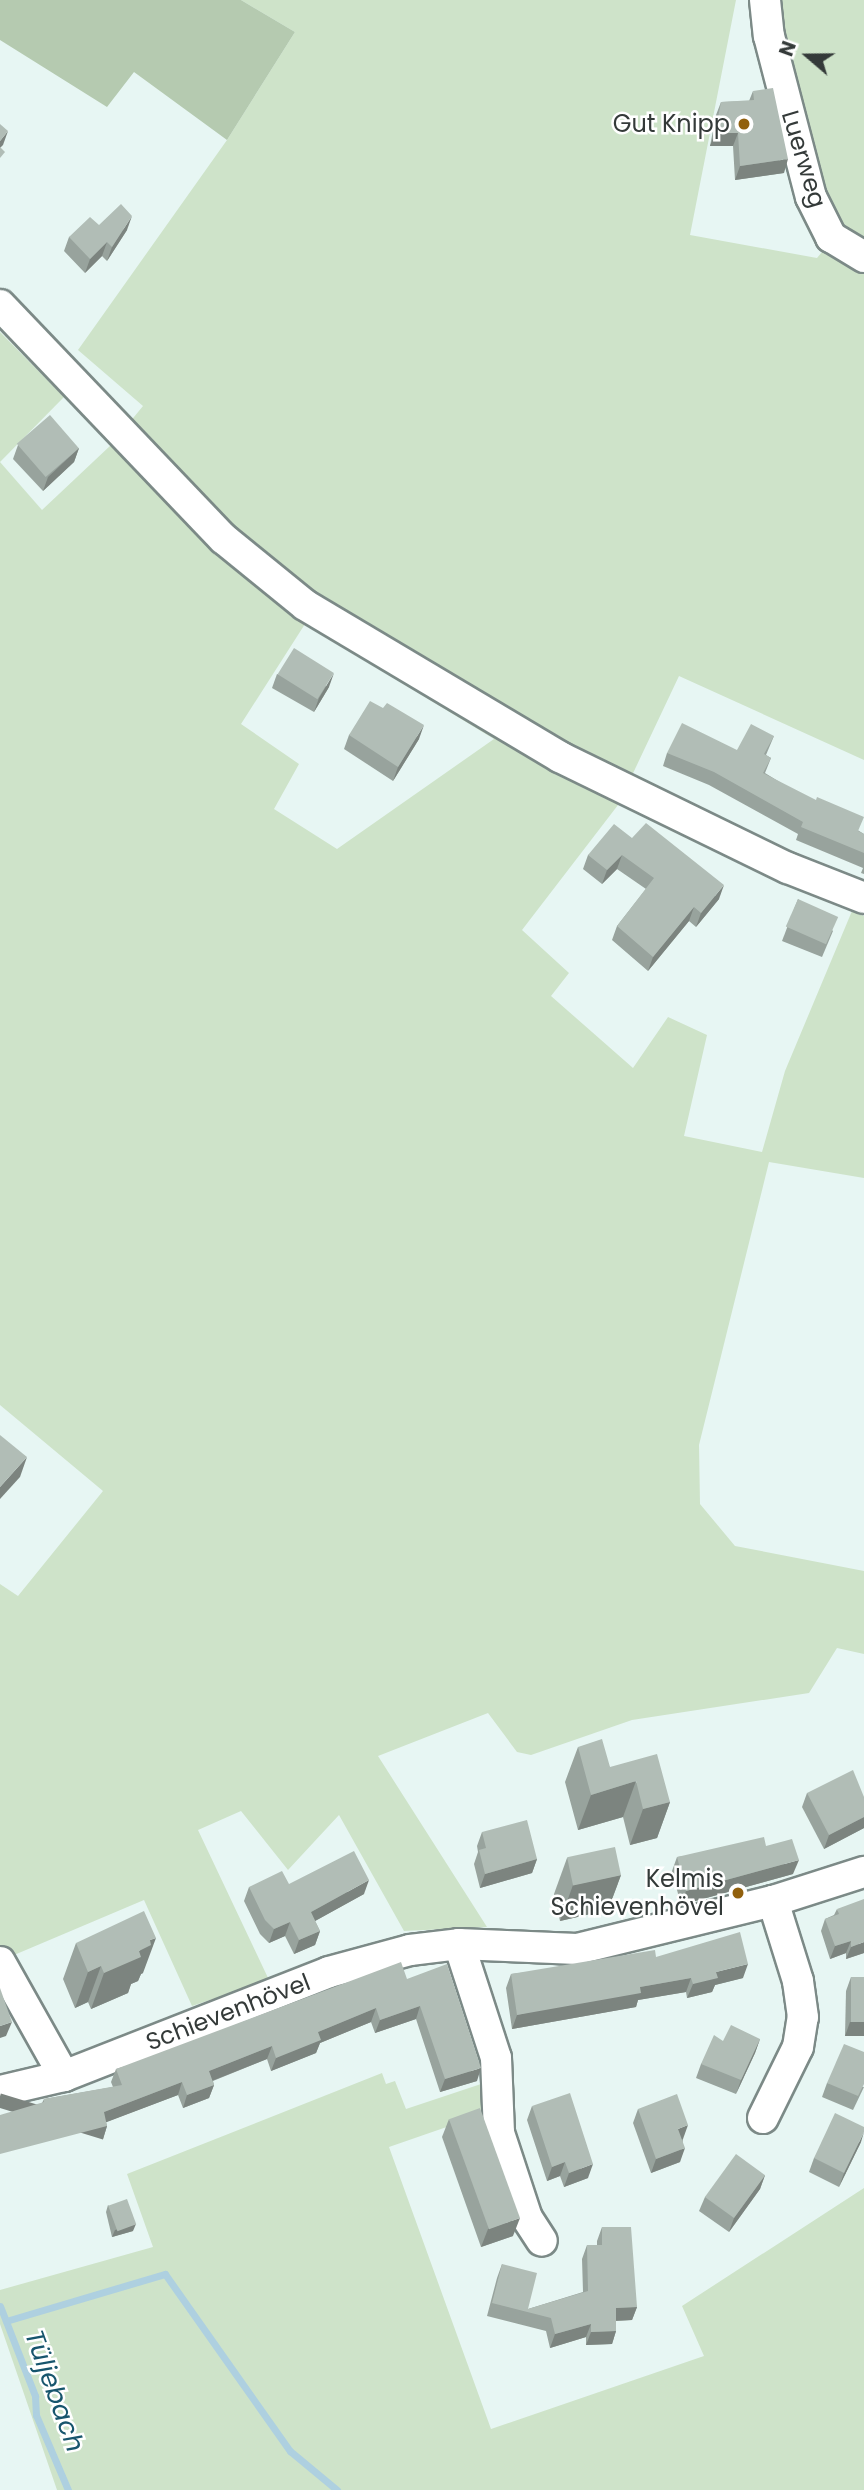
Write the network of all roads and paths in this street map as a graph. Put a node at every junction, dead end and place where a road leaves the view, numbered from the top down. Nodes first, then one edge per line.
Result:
1 (765, 0) edge
2 (864, 257) edge
3 (0, 305) edge
4 (864, 898) edge
5 (864, 1872) edge
6 (773, 1901) junction
7 (459, 1944) junction
8 (0, 1962) edge
9 (64, 2076) junction
10 (0, 2091) edge
11 (763, 2118) dead end
12 (542, 2241) dead end

1 - 2 street, Luerweg
3 - 4 street
5 - 6 street, Schievenhövel
6 - 7 street, Schievenhövel
6 - 11 street
7 - 9 street, Schievenhövel
7 - 12 street
8 - 9 street
9 - 10 street, Schievenhövel

